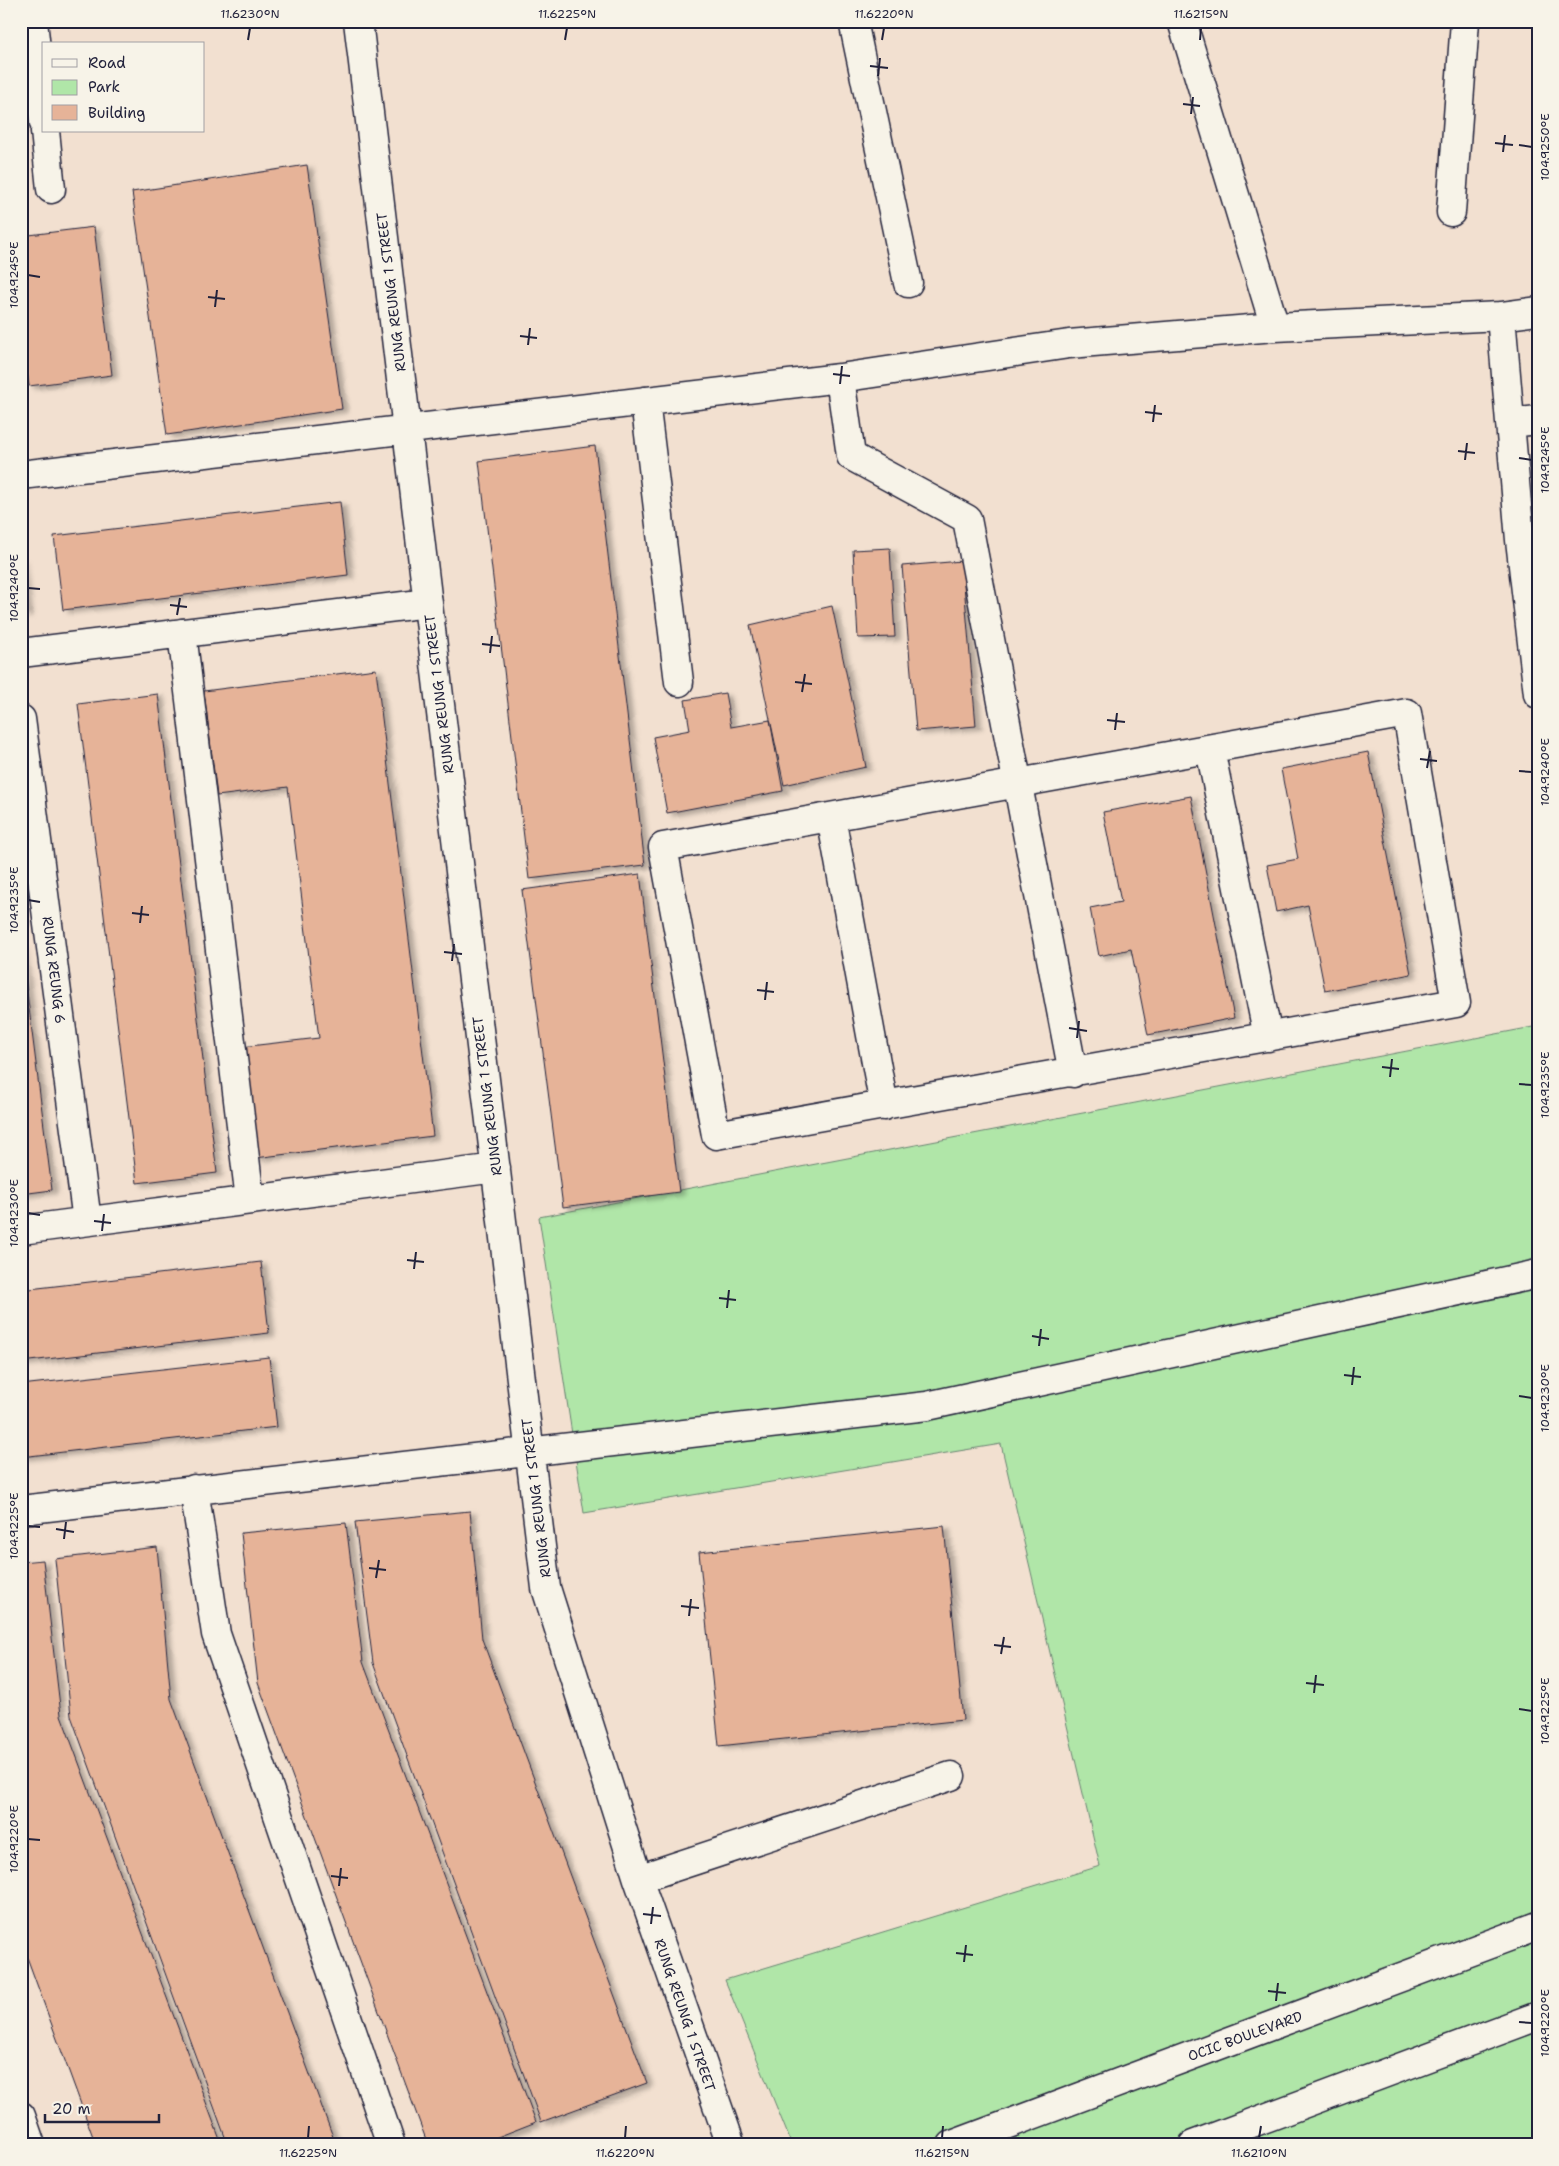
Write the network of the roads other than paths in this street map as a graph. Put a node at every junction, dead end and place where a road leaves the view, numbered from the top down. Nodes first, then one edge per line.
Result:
1 (33, 21) edge
2 (358, 21) edge
3 (853, 21) edge
4 (1182, 21) edge
5 (1465, 21) edge
6 (42, 105) edge
7 (45, 132) edge
8 (51, 189) dead end
9 (1451, 212) dead end
10 (908, 283) dead end
11 (1538, 311) edge
12 (1501, 316) junction
13 (1275, 327) junction
14 (840, 378) junction
15 (644, 402) junction
16 (1538, 420) edge
17 (1510, 423) junction
18 (407, 428) junction
19 (21, 475) edge
20 (1529, 539) edge
21 (428, 603) junction
22 (182, 633) junction
23 (21, 653) edge
24 (679, 682) dead end
25 (1538, 694) edge
26 (21, 719) edge
27 (1210, 748) junction
28 (1018, 783) junction
29 (832, 816) junction
30 (1268, 1037) junction
31 (1073, 1073) junction
32 (884, 1106) junction
33 (496, 1168) junction
34 (250, 1200) junction
35 (87, 1221) junction
36 (21, 1230) edge
37 (1538, 1274) edge
38 (530, 1451) junction
39 (194, 1490) junction
40 (21, 1510) edge
41 (951, 1776) dead end
42 (638, 1879) junction
43 (1538, 1926) edge
44 (1538, 2016) edge
45 (21, 2116) edge
46 (30, 2145) edge
47 (391, 2145) edge
48 (731, 2145) edge
49 (952, 2145) edge
50 (1193, 2145) edge

1 - 6 street
2 - 18 street, RUNG REUNG 1 STREET
3 - 10 street
4 - 13 street
5 - 9 street
7 - 8 street
11 - 12 street
12 - 13 street
12 - 17 street
13 - 14 street
14 - 15 street
14 - 28 street
15 - 18 street
15 - 24 street
16 - 17 street
17 - 20 street
18 - 19 street
18 - 21 street, RUNG REUNG 1 STREET
20 - 25 street
21 - 22 street
21 - 33 street, RUNG REUNG 1 STREET
22 - 23 street
22 - 34 street
26 - 35 street, RUNG REUNG 6
27 - 28 street
27 - 30 street
27 - 30 street
28 - 29 street
28 - 31 street
29 - 32 street
29 - 32 street
30 - 31 street
31 - 32 street
33 - 34 street
33 - 38 street, RUNG REUNG 1 STREET
34 - 35 street
35 - 36 street
37 - 38 street
38 - 39 street
38 - 42 street, RUNG REUNG 1 STREET
39 - 40 street
39 - 47 street
41 - 42 street
42 - 48 street, RUNG REUNG 1 STREET
43 - 49 street, OCIC BOULEVARD
44 - 50 street
45 - 46 street

